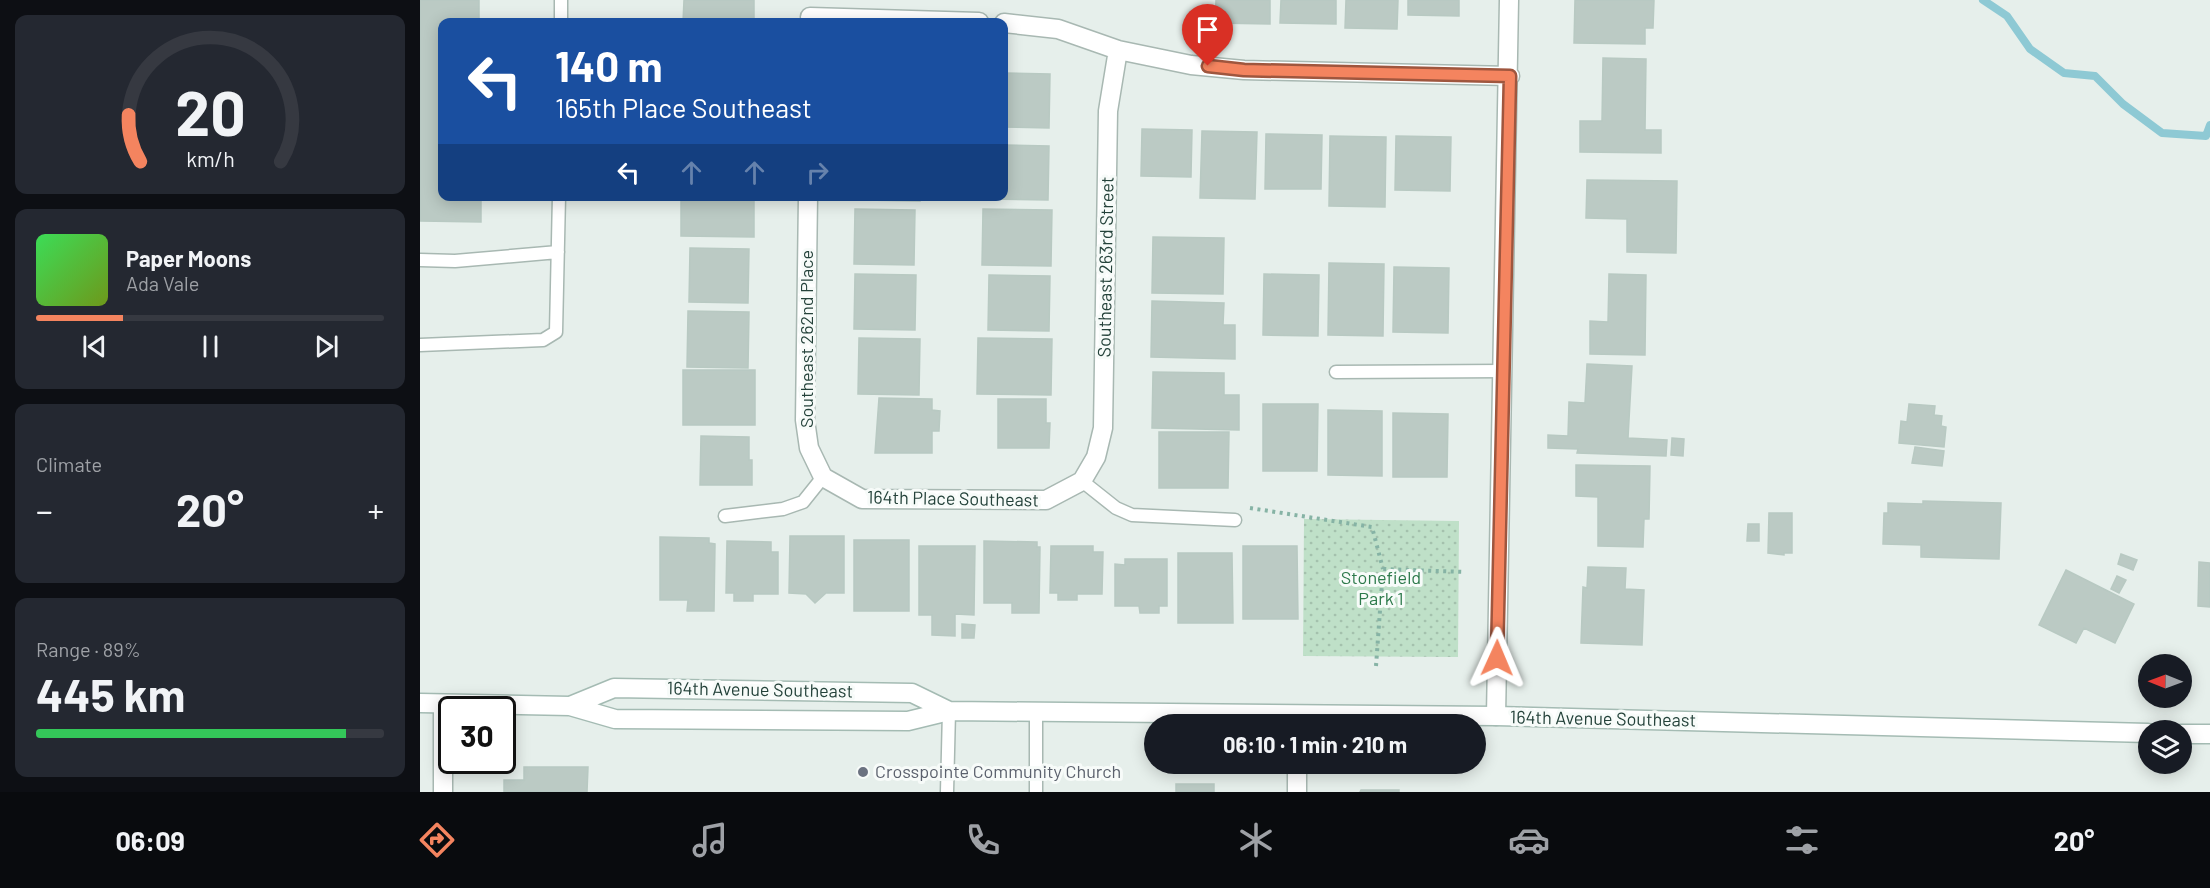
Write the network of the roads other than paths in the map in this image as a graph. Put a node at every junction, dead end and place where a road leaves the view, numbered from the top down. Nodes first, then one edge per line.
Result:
1 (561, 0) edge
2 (1509, 0) edge
3 (810, 13) edge
4 (561, 18) edge
5 (904, 18) edge
6 (1008, 23) edge
7 (1118, 50) junction
8 (1510, 76) junction
9 (559, 201) edge
10 (808, 201) edge
11 (558, 252) junction
12 (420, 260) edge
13 (420, 345) edge
14 (1504, 371) junction
15 (1336, 372) dead end
16 (823, 477) junction
17 (1082, 481) junction
18 (724, 516) dead end
19 (1235, 520) road end
20 (420, 703) edge
21 (438, 704) edge
22 (516, 705) edge
23 (570, 706) junction
24 (949, 711) junction
25 (1036, 712) junction
26 (1144, 715) edge
27 (1486, 716) edge
28 (1496, 716) junction
29 (2138, 733) edge
30 (2192, 734) edge
31 (2210, 734) edge
32 (443, 774) edge
33 (1297, 774) edge
34 (443, 792) edge
35 (947, 792) edge
36 (1036, 792) edge
37 (1297, 792) edge

1 - 4 lane
2 - 8 street
3 - 5 street
6 - 7 street
7 - 8 street
7 - 17 street, Southeast 263rd Street
8 - 14 street
9 - 11 lane
10 - 16 street, Southeast 262nd Place
11 - 12 lane
11 - 13 lane
14 - 15 lane
14 - 28 street
16 - 17 street, 164th Place Southeast
16 - 18 lane
17 - 19 lane
20 - 21 street, 164th Avenue Southeast
22 - 23 street, 164th Avenue Southeast
23 - 24 street, 164th Avenue Southeast
23 - 24 street, 164th Avenue Southeast
24 - 25 street, 164th Avenue Southeast
24 - 35 lane
25 - 26 street, 164th Avenue Southeast
25 - 36 lane
27 - 28 street, 164th Avenue Southeast
28 - 29 street, 164th Avenue Southeast
30 - 31 street
32 - 34 street
33 - 37 street

